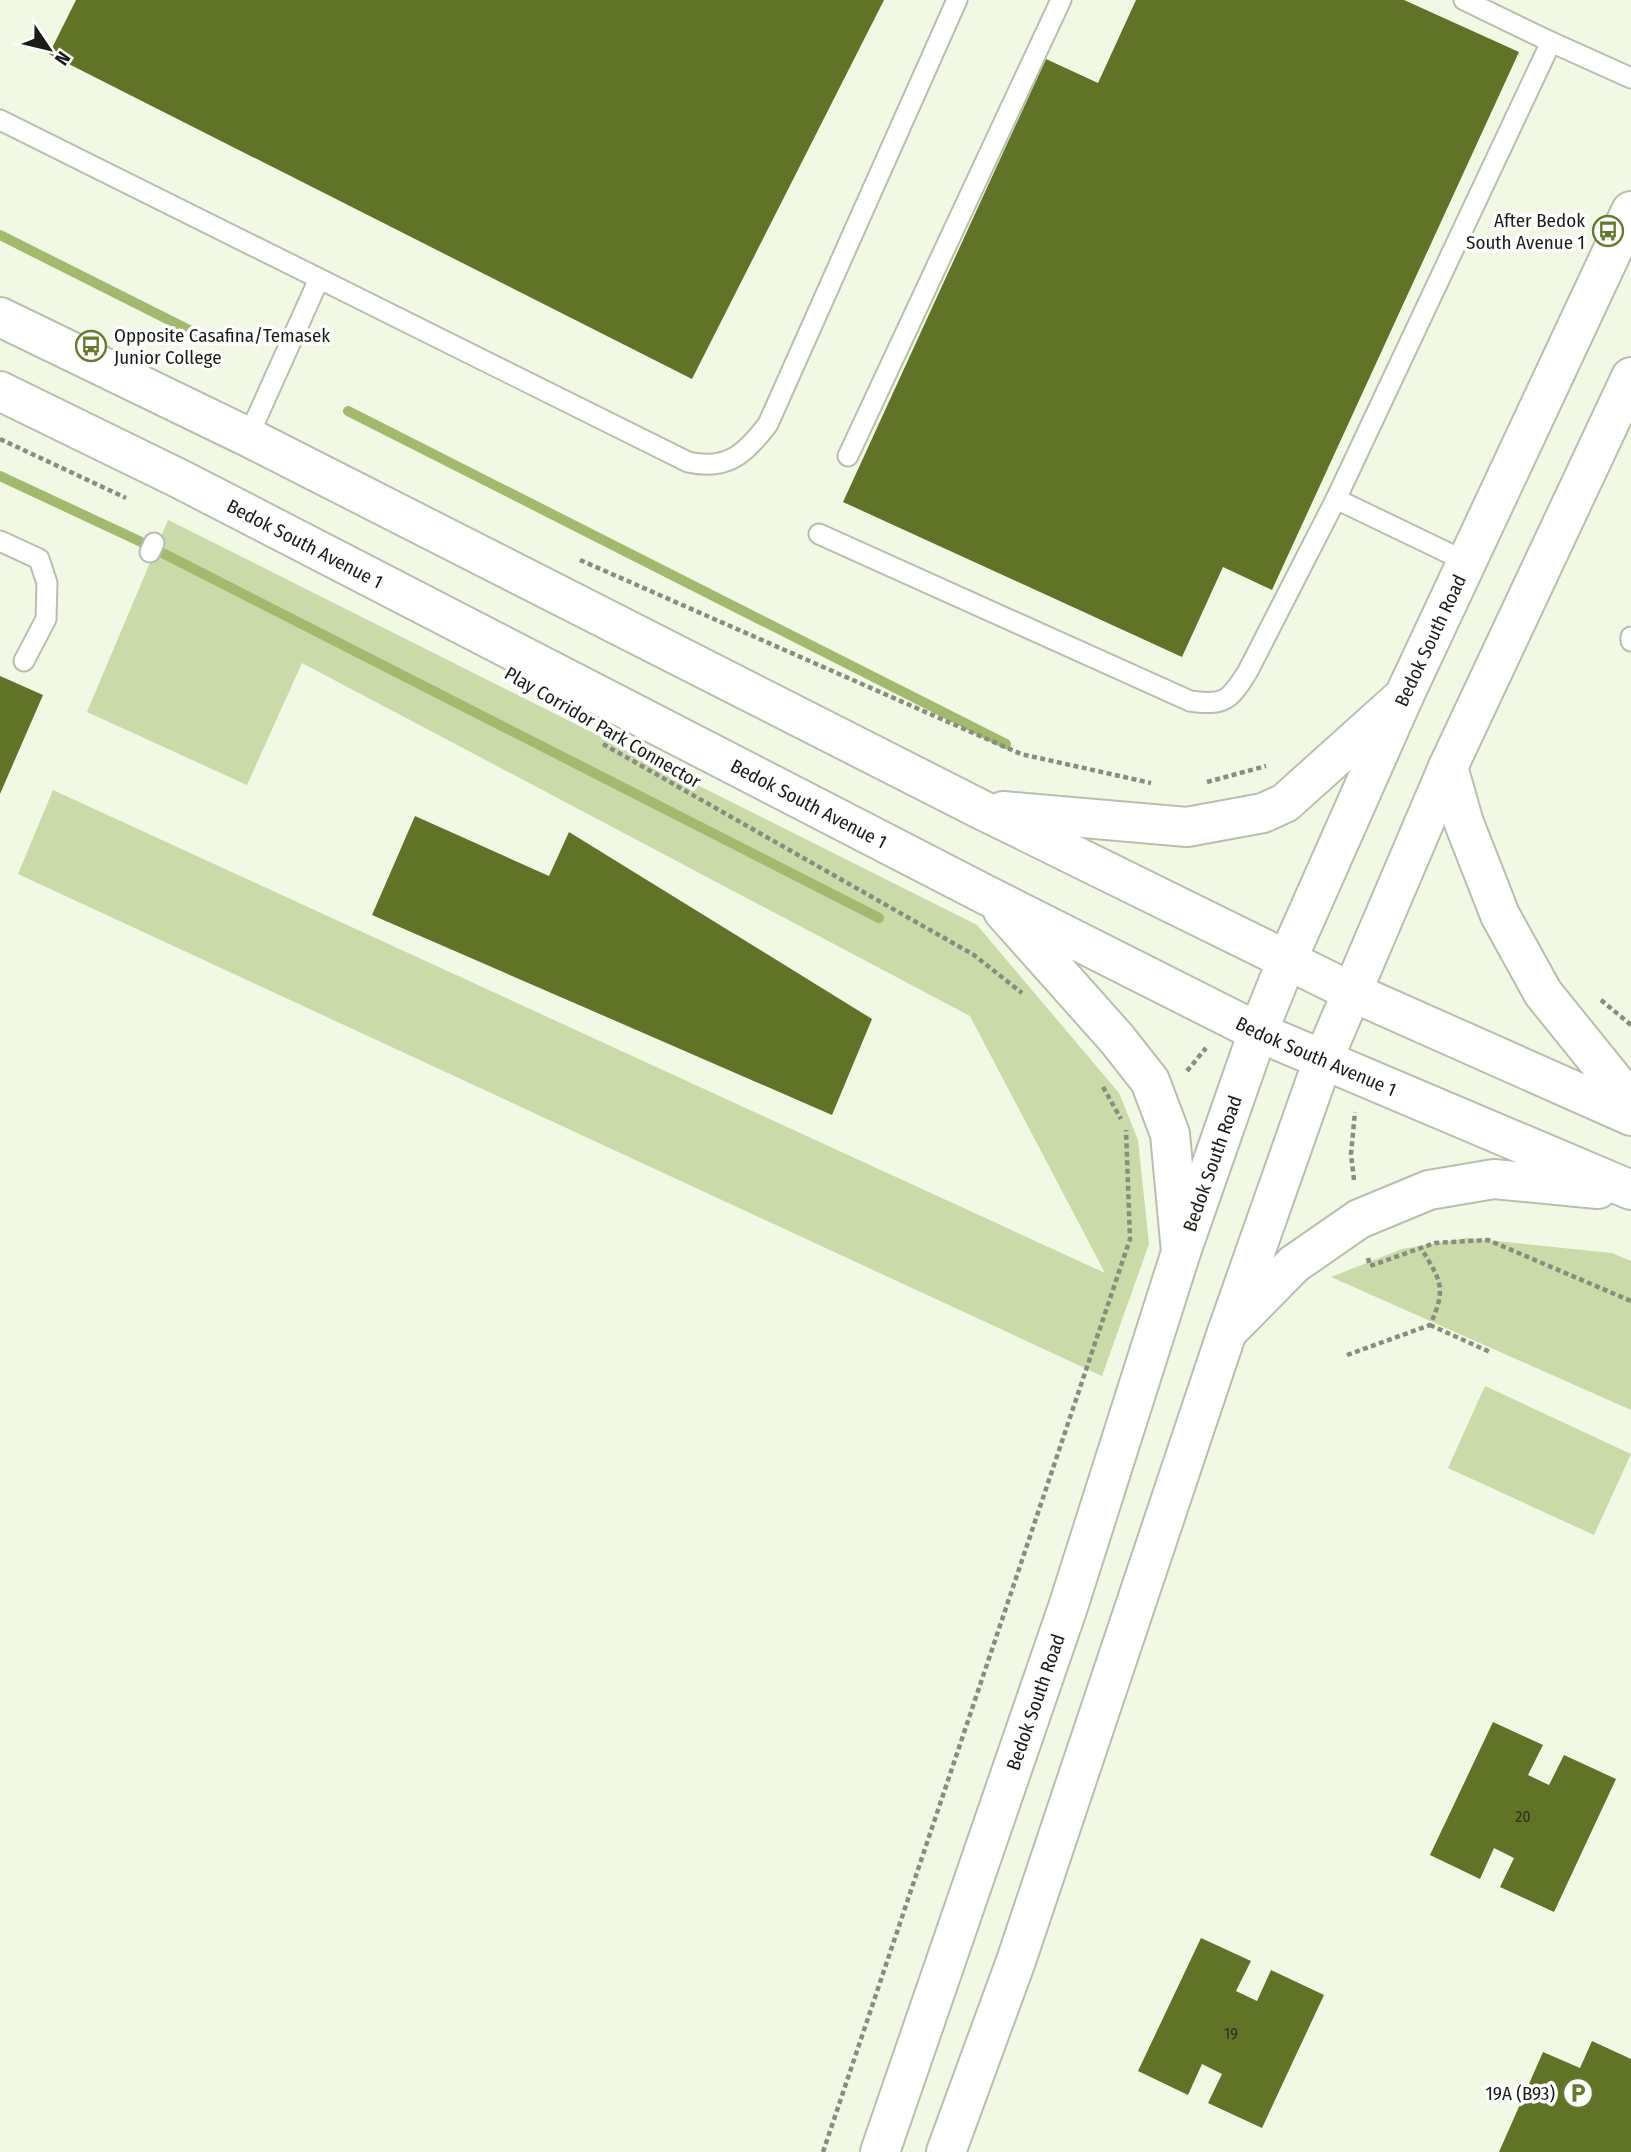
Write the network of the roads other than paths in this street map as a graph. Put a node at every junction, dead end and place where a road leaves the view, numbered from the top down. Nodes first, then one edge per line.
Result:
1 (957, 0) edge
2 (1061, 0) edge
3 (1464, 0) edge
4 (1551, 42) junction
5 (1631, 78) edge
6 (0, 120) edge
7 (1631, 211) edge
8 (318, 279) junction
9 (0, 317) edge
10 (1631, 377) edge
11 (0, 391) edge
12 (248, 437) junction
13 (848, 456) dead end
14 (1336, 499) junction
15 (819, 534) dead end
16 (0, 541) edge
17 (1467, 562) junction
18 (24, 661) dead end
19 (1404, 695) junction
20 (1448, 767) junction
21 (980, 809) junction
22 (990, 897) junction
23 (1287, 960) junction
24 (1352, 992) junction
25 (1258, 1032) junction
26 (1323, 1060) junction
27 (1631, 1102) edge
28 (1631, 1116) edge
29 (1631, 1191) edge
30 (1181, 1252) junction
31 (1227, 1332) junction
32 (880, 2152) edge
33 (946, 2152) edge

1 - 8 lane
2 - 13 lane
3 - 4 lane
4 - 5 lane
4 - 14 lane
6 - 8 lane
7 - 17 main road, Bedok South Road
8 - 12 lane
9 - 12 main road
10 - 20 main road
11 - 22 main road, Bedok South Avenue 1
12 - 21 main road
14 - 15 lane
14 - 17 lane
16 - 18 lane
17 - 19 main road, Bedok South Road
19 - 21 main road
19 - 23 main road, Bedok South Road
20 - 24 main road
20 - 27 main road
21 - 23 main road
22 - 25 main road, Bedok South Avenue 1
22 - 30 main road
23 - 24 main road
23 - 25 main road, Bedok South Road
24 - 26 main road
24 - 28 main road
25 - 26 main road, Bedok South Avenue 1
25 - 30 main road, Bedok South Road
26 - 29 main road, Bedok South Avenue 1
26 - 31 main road
29 - 31 main road
30 - 32 main road, Bedok South Road
31 - 33 main road

